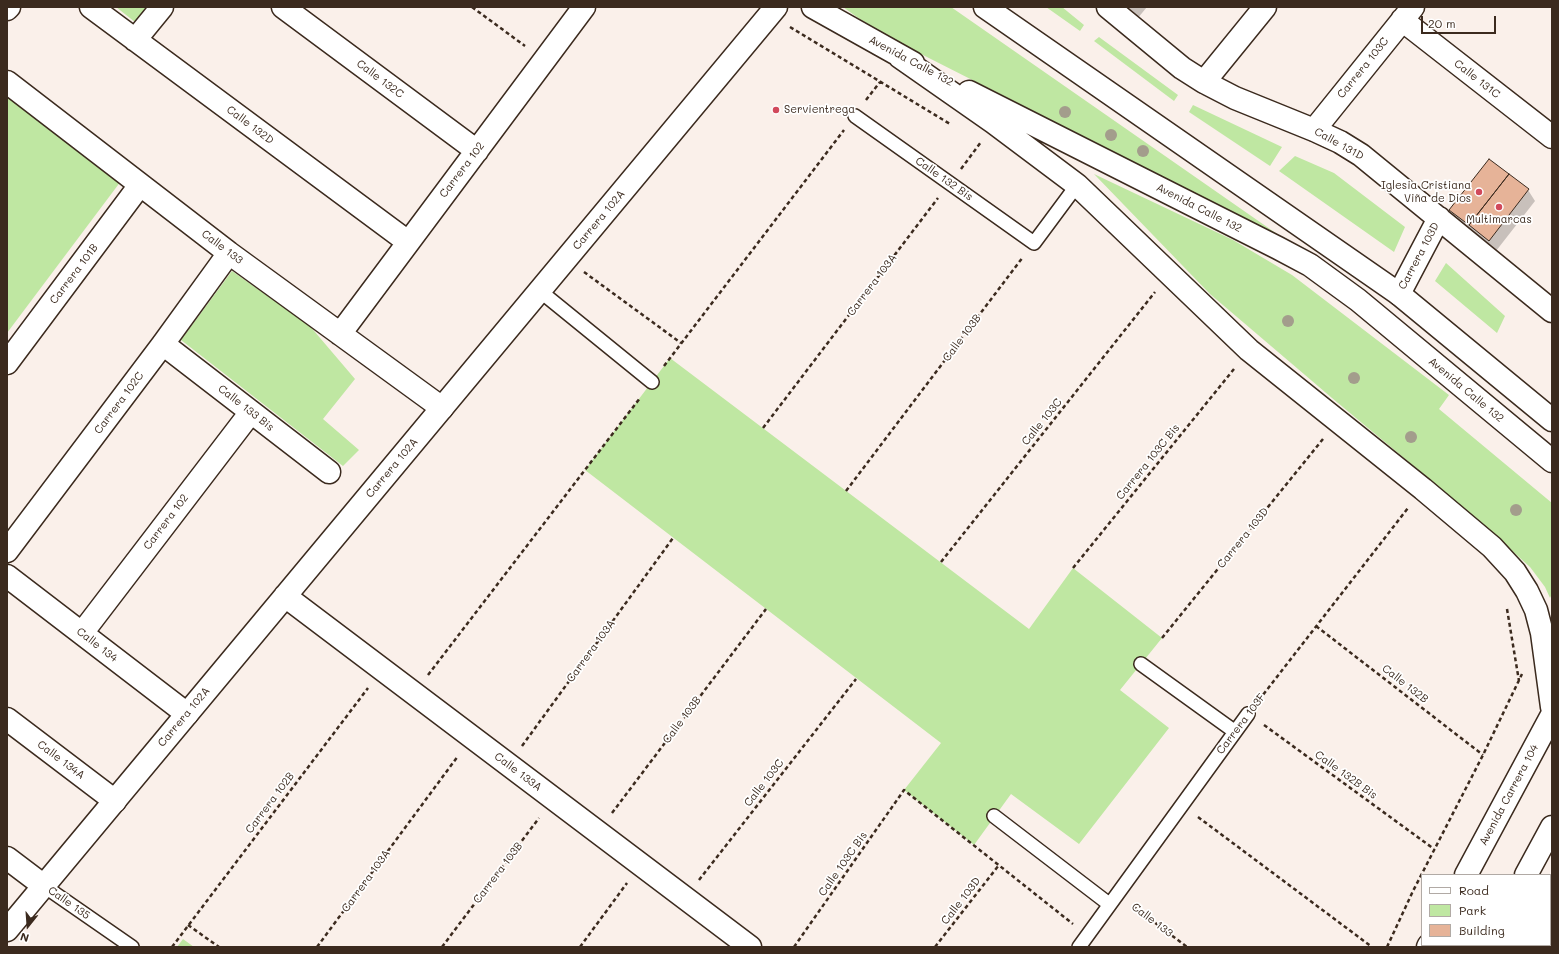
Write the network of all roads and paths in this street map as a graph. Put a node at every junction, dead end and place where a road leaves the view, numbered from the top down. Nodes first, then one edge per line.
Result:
1 (91, 7) edge
2 (162, 7) edge
3 (283, 7) edge
4 (472, 7) edge
5 (584, 7) edge
6 (813, 7) edge
7 (985, 7) edge
8 (1265, 7) edge
9 (1116, 9) edge
10 (773, 11) edge
11 (1407, 14) edge
12 (134, 40) junction
13 (827, 50) dead end
14 (900, 56) junction
15 (545, 60) junction
16 (7, 82) edge
17 (1204, 82) junction
18 (855, 116) dead end
19 (1314, 130) junction
20 (1552, 137) edge
21 (981, 142) dead end
22 (477, 151) junction
23 (950, 183) junction
24 (140, 185) junction
25 (1077, 185) junction
26 (1439, 218) junction
27 (408, 242) junction
28 (1034, 243) junction
29 (229, 253) junction
30 (566, 259) junction
31 (540, 291) junction
32 (1156, 292) dead end
33 (1399, 294) junction
34 (1552, 311) edge
35 (340, 334) junction
36 (681, 343) dead end
37 (163, 344) junction
38 (7, 363) edge
39 (1236, 367) dead end
40 (652, 382) dead end
41 (442, 408) junction
42 (251, 412) junction
43 (1552, 420) edge
44 (762, 428) dead end
45 (1324, 438) dead end
46 (1552, 461) edge
47 (329, 472) dead end
48 (846, 491) dead end
49 (1410, 506) dead end
50 (673, 538) dead end
51 (7, 551) edge
52 (941, 562) dead end
53 (1072, 568) dead end
54 (7, 576) edge
55 (285, 596) junction
56 (766, 609) dead end
57 (1316, 626) junction
58 (82, 633) junction
59 (1162, 638) dead end
60 (1141, 664) dead end
61 (382, 670) junction
62 (856, 678) dead end
63 (1519, 681) dead end
64 (1552, 707) edge
65 (187, 714) junction
66 (1248, 714) junction
67 (1552, 715) edge
68 (7, 719) edge
69 (1234, 731) junction
70 (472, 737) junction
71 (1483, 755) junction
72 (508, 765) junction
73 (554, 799) junction
74 (115, 801) junction
75 (1181, 804) junction
76 (994, 816) dead end
77 (1552, 827) edge
78 (598, 832) junction
79 (1434, 849) junction
80 (7, 858) edge
81 (641, 865) junction
82 (999, 865) junction
83 (1422, 874) edge
84 (1467, 874) edge
85 (1527, 874) edge
86 (1421, 875) edge
87 (44, 886) junction
88 (685, 898) junction
89 (1113, 899) junction
90 (188, 925) junction
91 (7, 930) edge
92 (1087, 935) junction
93 (132, 947) edge
94 (172, 947) edge
95 (219, 947) edge
96 (317, 947) edge
97 (442, 947) edge
98 (580, 947) edge
99 (750, 947) edge
100 (794, 947) edge
101 (935, 947) edge
102 (1078, 947) edge
103 (1187, 947) edge
104 (1372, 947) edge
105 (1387, 947) edge

1 - 12 street, Calle 132D
2 - 12 street
3 - 22 street, Calle 132C
4 - 15 path
5 - 15 street, Carrera 102
6 - 14 street, Avenida Calle 132
7 - 33 street
8 - 17 street
9 - 17 street, Calle 131D
10 - 13 path
10 - 30 street, Carrera 102A
11 - 19 street, Carrera 103C
11 - 20 street, Calle 131C
12 - 27 street, Calle 132D
14 - 25 street
14 - 46 street, Avenida Calle 132
15 - 22 street, Carrera 102
16 - 24 street, Calle 133
17 - 19 street, Calle 131D
18 - 23 lane, Calle 132 Bis
19 - 26 street, Calle 131D
21 - 23 path, Carrera 103A
22 - 27 street, Carrera 102
23 - 28 lane, Calle 132 Bis
23 - 44 path, Carrera 103A
24 - 29 street, Calle 133
24 - 38 street, Carrera 101B
25 - 28 lane
25 - 64 street
26 - 33 street, Carrera 103D
26 - 34 street, Calle 131D
27 - 35 street, Carrera 102
28 - 48 path, Calle 103B
29 - 35 street, Calle 133
29 - 37 street, Carrera 102C
30 - 31 street, Carrera 102A
30 - 36 path
31 - 40 lane
31 - 41 street, Carrera 102A
32 - 52 path, Calle 103C
33 - 43 street
35 - 41 street, Calle 133
37 - 42 street, Calle 133 Bis
37 - 51 street, Carrera 102C
39 - 53 path, Carrera 103C Bis
41 - 55 street, Carrera 102A
42 - 47 street, Calle 133 Bis
42 - 58 street, Carrera 102
45 - 59 path, Carrera 103D
49 - 57 path, Carrera 103F
50 - 72 path, Carrera 103A
54 - 58 street, Calle 134
55 - 61 street, Calle 133A
55 - 65 street, Carrera 102A
56 - 78 path, Calle 103B
57 - 66 path, Carrera 103F
57 - 71 path, Calle 132B
58 - 65 street, Calle 134
60 - 69 lane
61 - 70 street, Calle 133A
61 - 90 path, Carrera 102B
62 - 88 path, Calle 103C
63 - 71 path
65 - 74 street, Carrera 102A
66 - 69 lane, Carrera 103F
66 - 79 path, Calle 132B Bis
67 - 84 street, Avenida Carrera 104
68 - 74 street, Calle 134A
69 - 75 lane, Carrera 103F
70 - 72 street, Calle 133A
70 - 96 path, Carrera 103A
71 - 79 path
72 - 73 street, Calle 133A
73 - 78 street, Calle 133A
73 - 97 path, Carrera 103B
74 - 87 street, Carrera 102A
75 - 89 lane, Carrera 103F
75 - 104 path
76 - 89 lane
77 - 85 street
78 - 81 street, Calle 133A
79 - 83 path
80 - 87 street, Calle 135
81 - 88 street, Calle 133A
81 - 98 path
82 - 92 path
82 - 100 path, Calle 103C Bis
82 - 101 path, Calle 103D
86 - 105 path
87 - 91 street, Carrera 102A
87 - 93 lane, Calle 135
88 - 99 street, Calle 133A
89 - 92 lane, Carrera 103F
89 - 103 path, Calle 133
90 - 94 path, Carrera 102B
90 - 95 path
92 - 102 lane, Carrera 103F

